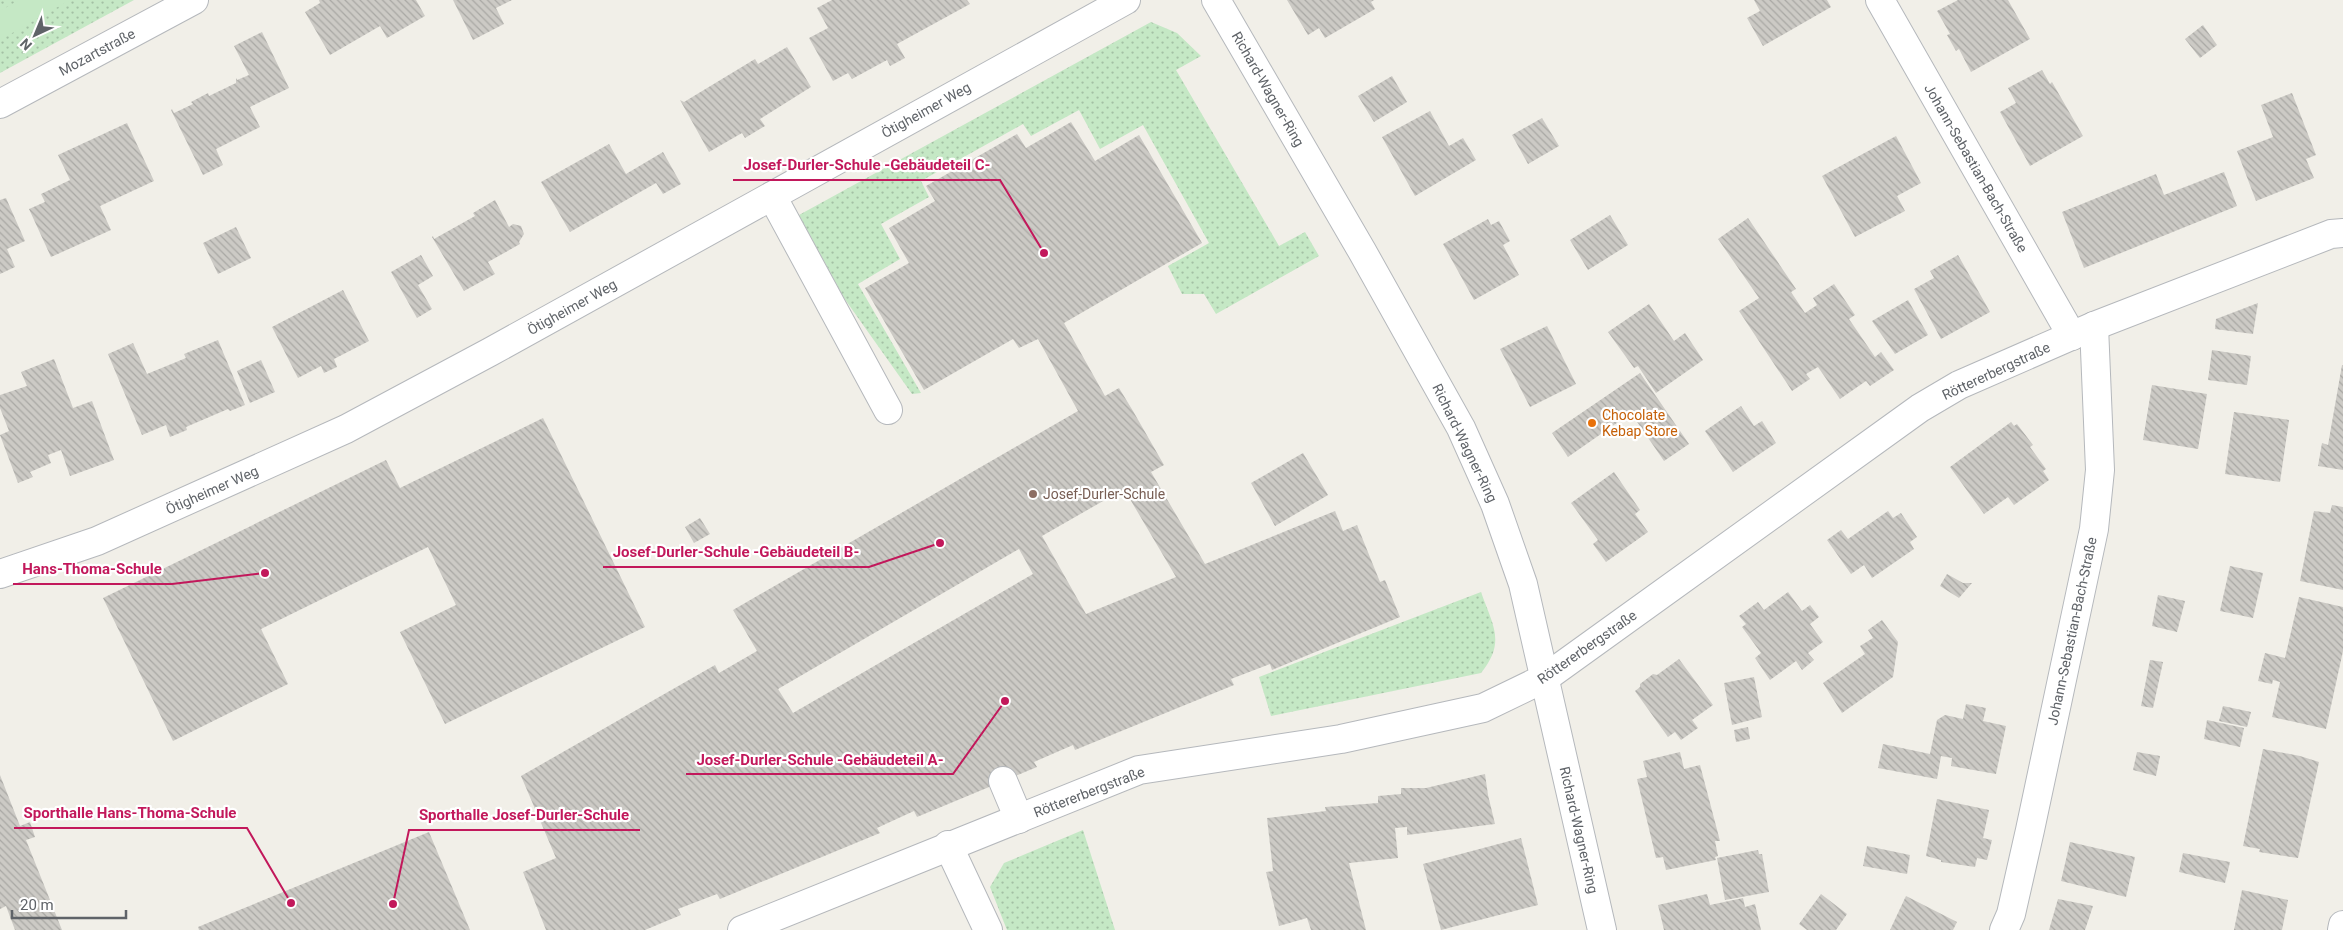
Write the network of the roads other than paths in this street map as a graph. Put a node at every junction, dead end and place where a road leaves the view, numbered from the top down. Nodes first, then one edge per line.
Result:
1 (194, 0) edge
2 (1126, 0) edge
3 (1216, 0) edge
4 (1880, 0) edge
5 (0, 104) edge
6 (772, 196) junction
7 (2343, 233) edge
8 (2083, 331) junction
9 (888, 410) dead end
10 (0, 574) edge
11 (1546, 678) junction
12 (1002, 780) dead end
13 (1019, 819) junction
14 (948, 845) junction
15 (2343, 925) edge
16 (742, 930) edge
17 (988, 930) edge
18 (1602, 930) edge
19 (2004, 930) edge
20 (2342, 930) edge

1 - 5 street, Mozartstraße
2 - 6 street, Ötigheimer Weg
3 - 11 street, Richard-Wagner-Ring
4 - 8 street, Johann-Sebastian-Bach-Straße
6 - 9 street
6 - 10 street, Ötigheimer Weg
7 - 8 street, Röttererbergstraße
8 - 11 street, Röttererbergstraße
8 - 19 street, Johann-Sebastian-Bach-Straße
11 - 13 street, Röttererbergstraße
11 - 18 street, Richard-Wagner-Ring
12 - 13 street
13 - 14 street, Röttererbergstraße
14 - 16 street, Röttererbergstraße
14 - 17 street
15 - 20 street

